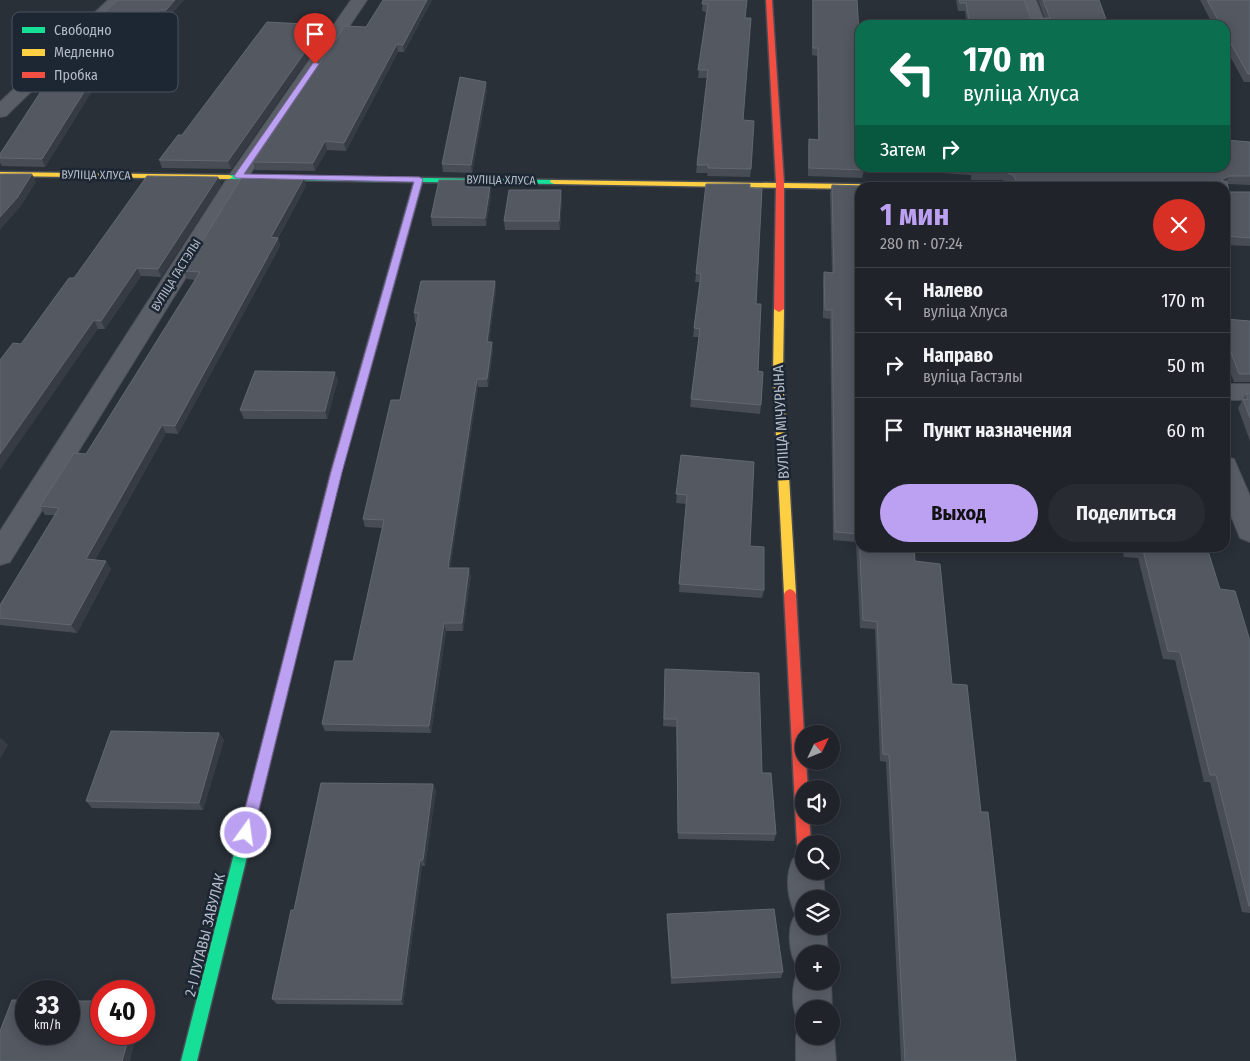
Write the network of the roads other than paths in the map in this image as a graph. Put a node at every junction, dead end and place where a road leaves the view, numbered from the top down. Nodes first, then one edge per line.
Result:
1 (117, 0) edge
2 (359, 0) edge
3 (769, 0) edge
4 (1028, 0) edge
5 (104, 12) edge
6 (1036, 20) edge
7 (21, 92) edge
8 (0, 112) edge
9 (0, 174) edge
10 (238, 176) junction
11 (419, 179) junction
12 (780, 183) junction
13 (855, 185) edge
14 (1230, 392) edge
15 (1250, 392) edge
16 (1230, 479) edge
17 (1250, 531) edge
18 (0, 554) edge
19 (804, 835) edge
20 (815, 1045) edge
21 (189, 1061) edge
22 (816, 1061) edge

1 - 5 street
2 - 10 street, ВУЛІЦА ГАСТЭЛЫ
3 - 12 street, ВУЛІЦА МІЧУРЫНА
4 - 6 street
7 - 8 street
9 - 10 street, ВУЛІЦА ХЛУСА
10 - 11 street, ВУЛІЦА ХЛУСА
10 - 18 street, ВУЛІЦА ГАСТЭЛЫ
11 - 12 street, ВУЛІЦА ХЛУСА
11 - 21 street, 2-І ЛУГАВЫ ЗАВУЛАК
12 - 13 street, ВУЛІЦА ХЛУСА
12 - 19 street, ВУЛІЦА МІЧУРЫНА
14 - 15 street
16 - 17 street
20 - 22 street

